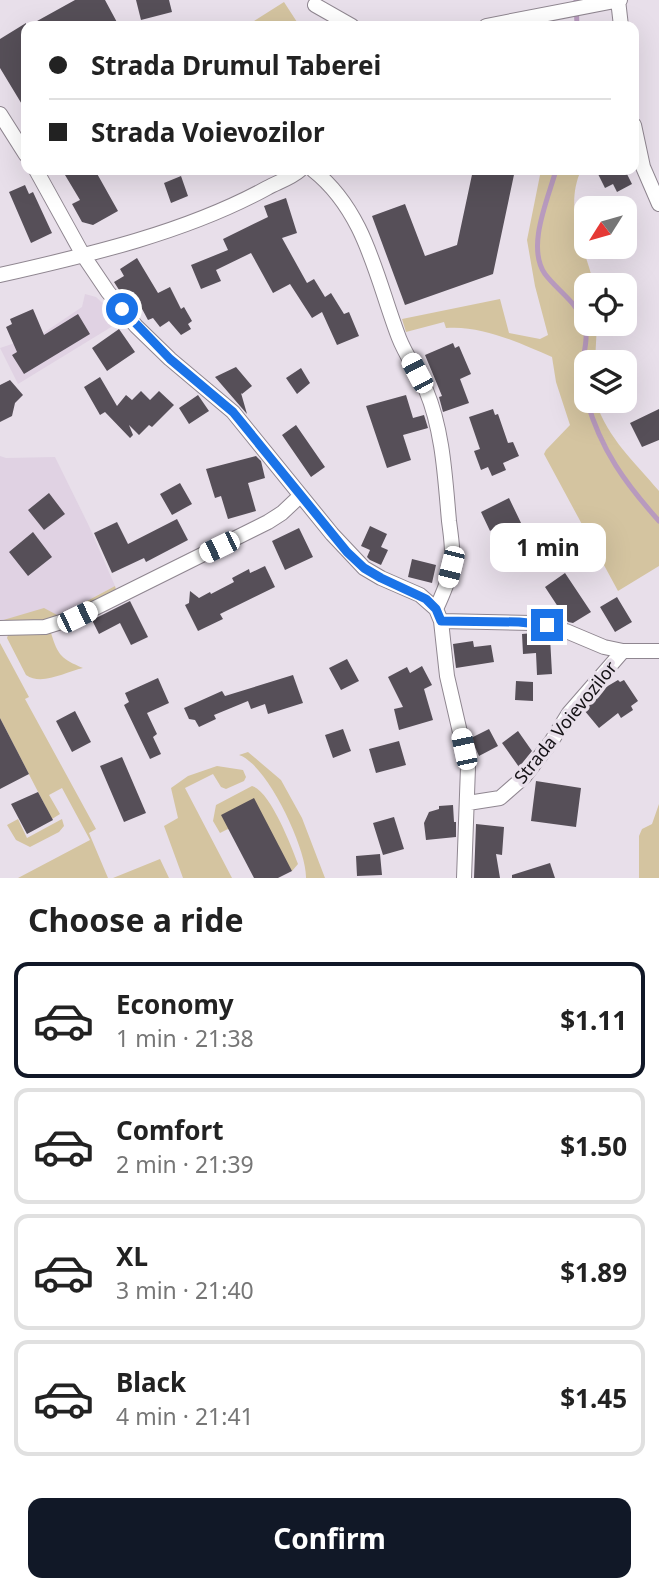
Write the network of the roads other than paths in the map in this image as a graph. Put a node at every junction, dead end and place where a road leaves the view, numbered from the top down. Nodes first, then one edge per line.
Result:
1 (619, 0) edge
2 (313, 3) edge
3 (323, 21) edge
4 (344, 21) edge
5 (511, 21) edge
6 (621, 21) edge
7 (0, 114) edge
8 (21, 147) edge
9 (639, 148) edge
10 (39, 175) edge
11 (291, 175) edge
12 (318, 175) edge
13 (659, 204) edge
14 (83, 256) junction
15 (0, 275) edge
16 (300, 496) junction
17 (438, 615) junction
18 (0, 628) edge
19 (623, 651) junction
20 (659, 651) edge
21 (468, 803) junction
22 (464, 878) edge

1 - 5 street
1 - 6 street
2 - 3 street
2 - 4 street
7 - 8 street
9 - 13 street
10 - 14 street
11 - 14 street
12 - 17 street
14 - 15 street
14 - 16 street
16 - 17 street
16 - 18 street
17 - 19 street, Strada Voievozilor
17 - 21 street
19 - 20 street, Strada Voievozilor
19 - 21 street, Strada Voievozilor
21 - 22 street

